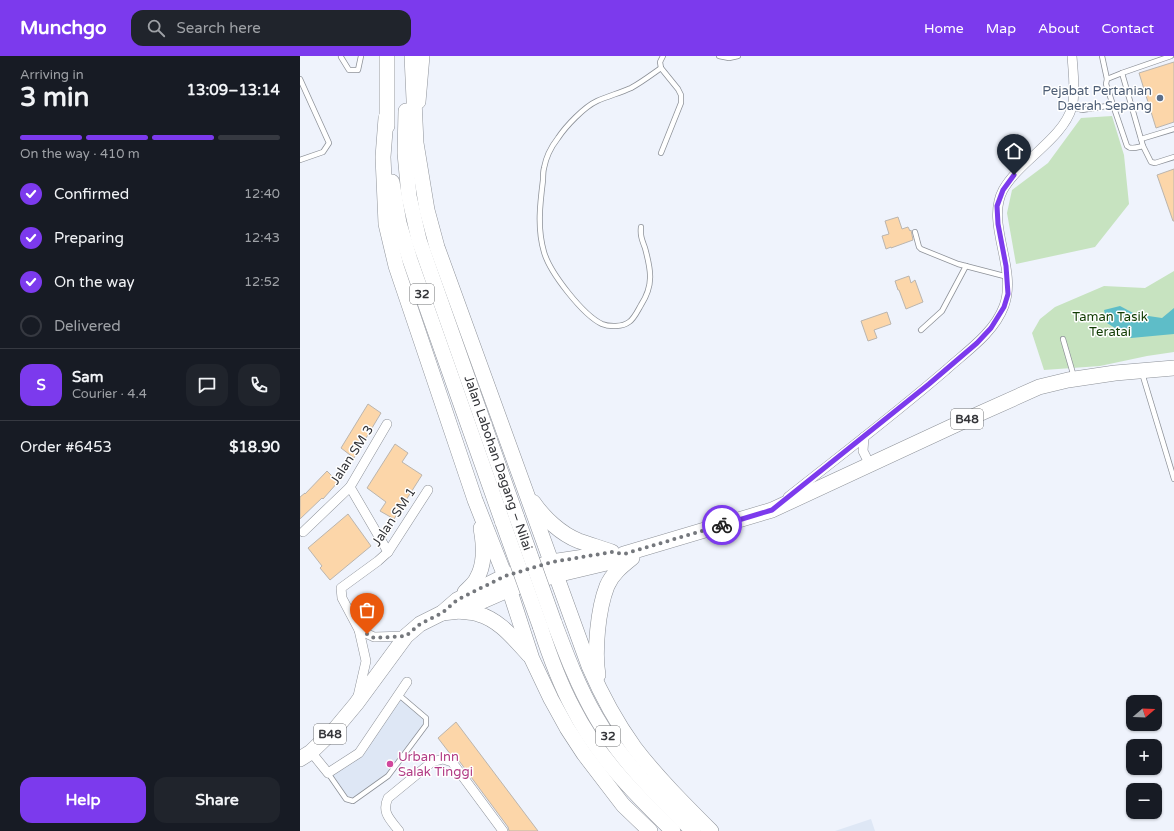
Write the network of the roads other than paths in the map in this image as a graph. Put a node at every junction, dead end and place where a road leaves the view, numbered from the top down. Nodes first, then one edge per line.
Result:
1 (361, 56) edge
2 (387, 56) edge
3 (406, 56) edge
4 (412, 56) edge
5 (423, 56) edge
6 (663, 56) edge
7 (719, 56) edge
8 (738, 56) edge
9 (1072, 56) edge
10 (1102, 56) edge
11 (1171, 56) edge
12 (342, 57) dead end
13 (661, 68) junction
14 (1122, 73) junction
15 (300, 79) edge
16 (1108, 79) junction
17 (1113, 105) junction
18 (1072, 107) junction
19 (386, 118) junction
20 (1174, 128) edge
21 (1141, 139) junction
22 (416, 143) junction
23 (1143, 146) junction
24 (661, 153) dead end
25 (1174, 157) edge
26 (300, 160) edge
27 (641, 227) dead end
28 (915, 232) dead end
29 (966, 266) junction
30 (1008, 277) junction
31 (921, 330) dead end
32 (1063, 339) dead end
33 (1174, 368) edge
34 (1141, 372) junction
35 (1075, 379) junction
36 (387, 424) dead end
37 (864, 438) junction
38 (870, 465) junction
39 (1174, 479) edge
40 (522, 482) junction
41 (350, 487) junction
42 (428, 490) dead end
43 (475, 500) junction
44 (772, 510) junction
45 (510, 520) junction
46 (303, 532) dead end
47 (541, 536) junction
48 (644, 549) junction
49 (388, 552) junction
50 (496, 553) junction
51 (618, 553) junction
52 (554, 568) junction
53 (507, 583) junction
54 (566, 601) junction
55 (458, 605) junction
56 (518, 615) junction
57 (547, 624) junction
58 (359, 630) junction
59 (406, 636) junction
60 (532, 659) junction
61 (407, 682) dead end
62 (600, 691) junction
63 (399, 695) junction
64 (356, 704) junction
65 (306, 755) edge
66 (328, 773) junction
67 (399, 831) edge
68 (503, 831) edge
69 (650, 831) edge
70 (673, 831) edge
71 (693, 831) edge
72 (711, 831) edge

1 - 12 lane
2 - 19 main road, Jalan Labohan Dagang ‒ Nilai / 32
3 - 45 main road, Jalan Labohan Dagang ‒ Nilai / 32
4 - 22 main road
5 - 22 street
6 - 13 lane
7 - 8 lane
9 - 18 street
10 - 16 lane
11 - 14 lane
13 - 24 lane
13 - 27 lane
14 - 16 lane
14 - 21 lane
15 - 26 lane
16 - 17 lane
17 - 18 lane
17 - 23 lane
18 - 30 street
19 - 43 main road
19 - 45 main road, Jalan Labohan Dagang ‒ Nilai / 32
20 - 21 lane
21 - 23 lane
22 - 40 main road
23 - 25 lane
28 - 29 lane
29 - 30 lane
29 - 31 lane
30 - 37 street
32 - 35 lane
33 - 34 main road, B48
34 - 35 main road, B48
34 - 39 lane
35 - 38 main road, B48
36 - 41 street, Jalan SM 3
37 - 38 street
37 - 44 street
38 - 44 main road, B48
40 - 47 main road
40 - 51 main road
41 - 46 street, Jalan SM 3
41 - 49 street
42 - 49 street, Jalan SM 1
43 - 50 main road
43 - 55 main road
44 - 48 main road, B48
45 - 57 main road, Jalan Labohan Dagang ‒ Nilai / 32, bridge
47 - 50 main road
47 - 52 main road
48 - 51 main road, B48
48 - 62 main road
49 - 58 street, Jalan SM 1
50 - 53 main road
51 - 52 main road, B48
52 - 53 main road, B48
52 - 54 main road
53 - 55 main road, B48
53 - 56 main road
54 - 56 main road
54 - 62 main road
55 - 59 main road, B48
55 - 60 main road
56 - 60 main road
57 - 70 main road, Jalan Labohan Dagang ‒ Nilai / 32
57 - 71 main road, Jalan Labohan Dagang ‒ Nilai / 32
58 - 59 street
58 - 64 street, Jalan SM 1
59 - 64 main road, B48
60 - 69 main road
61 - 63 street
62 - 72 main road
63 - 66 street
63 - 66 lane
64 - 65 main road, B48
65 - 66 street
67 - 68 street

